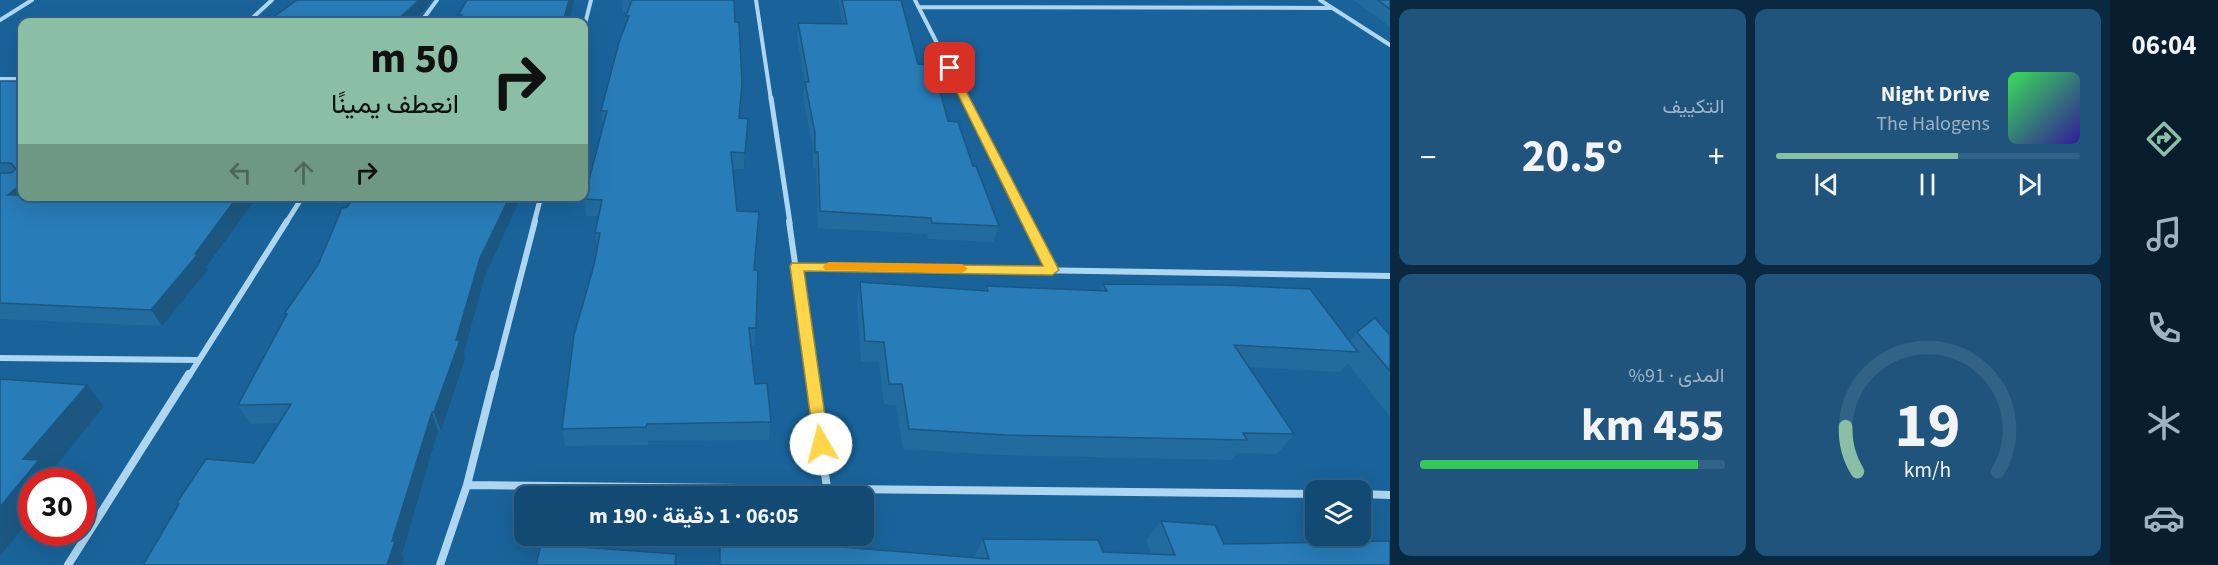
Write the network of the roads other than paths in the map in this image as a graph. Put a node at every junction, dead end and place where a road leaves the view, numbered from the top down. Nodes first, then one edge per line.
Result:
1 (32, 0) edge
2 (272, 0) edge
3 (437, 0) edge
4 (591, 0) edge
5 (756, 0) edge
6 (915, 0) edge
7 (1320, 0) edge
8 (919, 7) junction
9 (1332, 8) junction
10 (252, 18) edge
11 (424, 18) edge
12 (586, 18) edge
13 (0, 20) edge
14 (1390, 45) edge
15 (0, 79) edge
16 (18, 79) edge
17 (300, 201) edge
18 (540, 201) edge
19 (796, 266) junction
20 (1052, 270) junction
21 (1390, 276) edge
22 (0, 358) edge
23 (198, 360) junction
24 (468, 485) junction
25 (588, 486) edge
26 (827, 486) edge
27 (874, 489) edge
28 (1305, 494) edge
29 (1371, 494) edge
30 (1390, 495) edge
31 (68, 565) edge
32 (440, 565) edge

1 - 13 street
2 - 10 street
3 - 11 street
4 - 12 street
5 - 19 street
6 - 8 street
7 - 9 street
8 - 9 street
8 - 20 street
9 - 14 street
15 - 16 street
17 - 23 street
18 - 24 street
19 - 20 street
19 - 26 street
20 - 21 street
22 - 23 street
23 - 31 street
24 - 25 street
24 - 32 street
27 - 28 street
29 - 30 street

